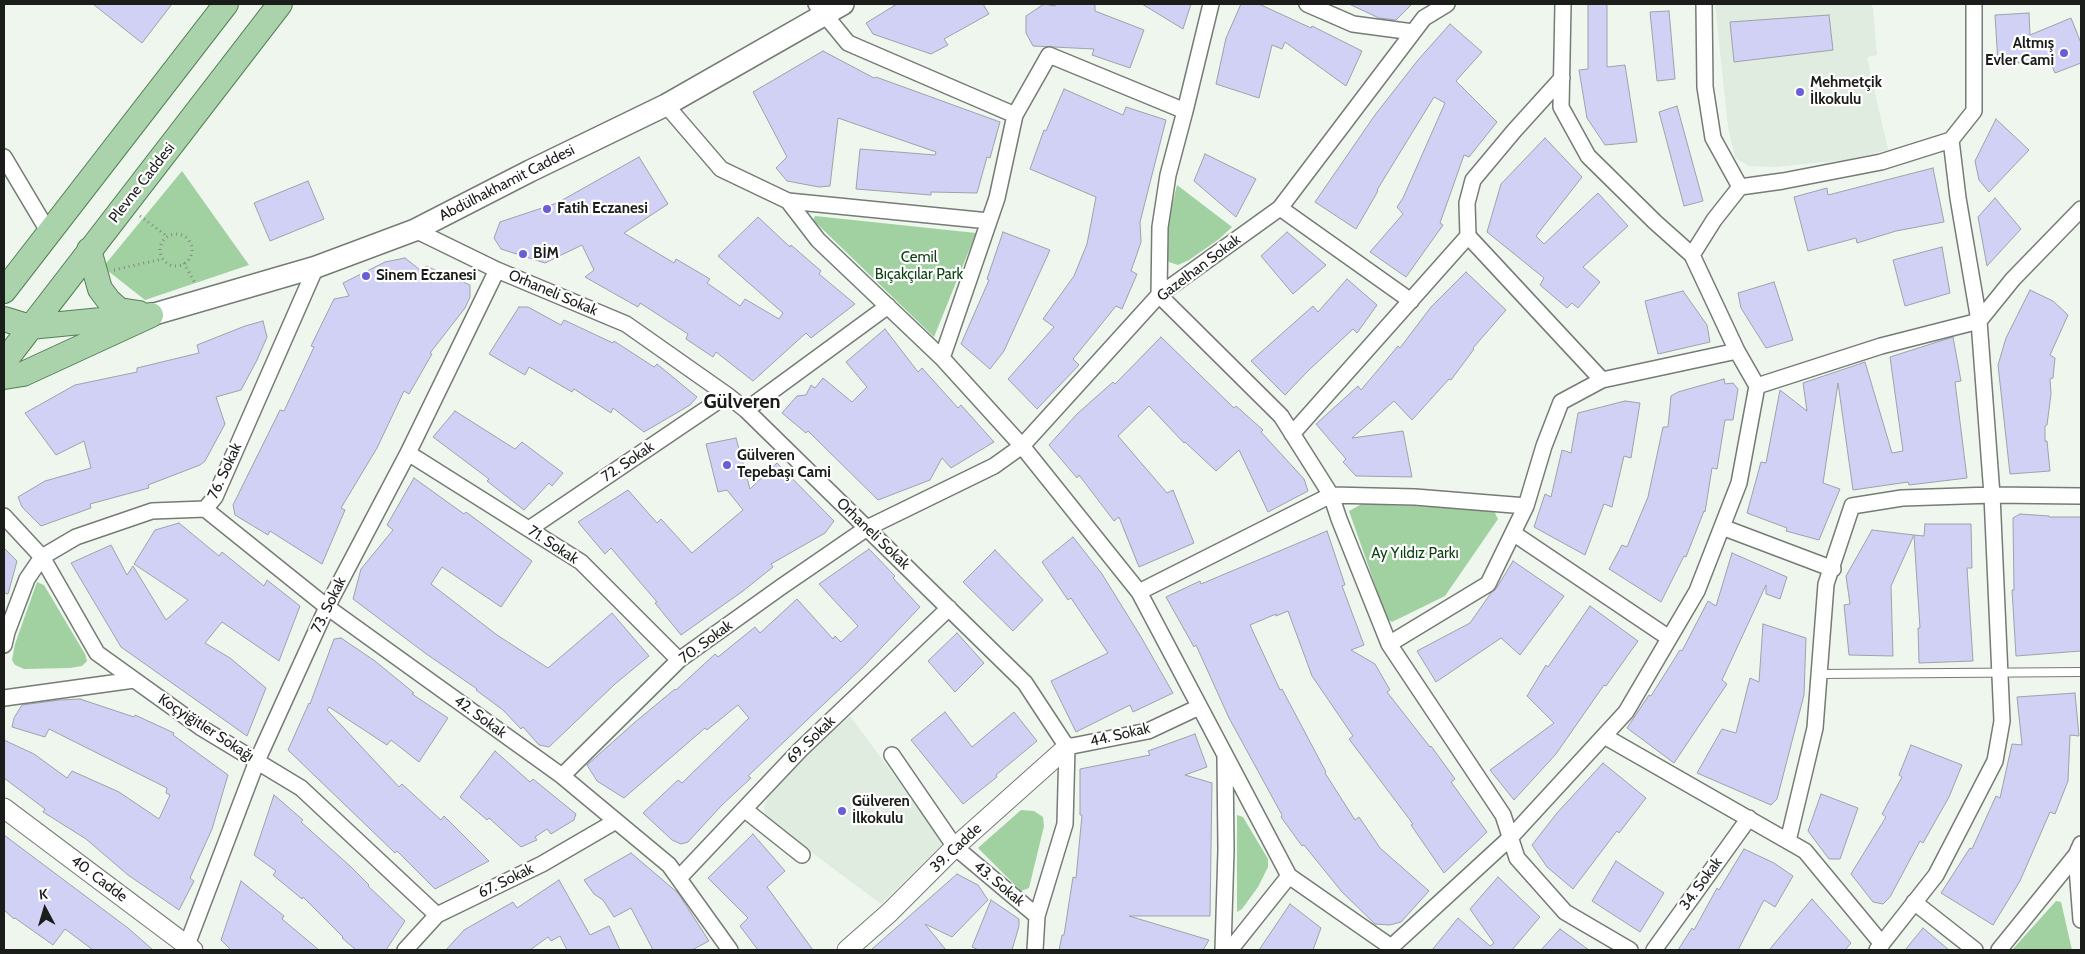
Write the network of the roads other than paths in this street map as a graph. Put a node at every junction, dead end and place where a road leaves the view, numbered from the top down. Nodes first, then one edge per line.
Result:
1 (226, 4) edge
2 (280, 4) edge
3 (1211, 4) edge
4 (1307, 4) edge
5 (1447, 4) edge
6 (1563, 4) edge
7 (1704, 4) edge
8 (1974, 4) edge
9 (829, 7) edge
10 (1413, 32) junction
11 (1562, 78) junction
12 (666, 105) junction
13 (1185, 111) junction
14 (1015, 115) junction
15 (1951, 140) junction
16 (4, 157) edge
17 (1740, 187) junction
18 (788, 201) junction
19 (1280, 208) junction
20 (2081, 208) edge
21 (989, 221) junction
22 (416, 230) junction
23 (48, 231) junction
24 (1468, 236) junction
25 (90, 250) junction
26 (1692, 255) junction
27 (316, 267) junction
28 (497, 270) junction
29 (4, 290) edge
30 (1159, 295) junction
31 (1411, 301) junction
32 (888, 306) junction
33 (151, 315) junction
34 (4, 319) edge
35 (1979, 321) junction
36 (30, 326) junction
37 (1737, 351) junction
38 (942, 358) junction
39 (4, 362) edge
40 (4, 378) edge
41 (1602, 380) junction
42 (1757, 386) junction
43 (727, 395) junction
44 (746, 410) junction
45 (1292, 434) junction
46 (1022, 446) junction
47 (408, 453) junction
48 (1331, 494) junction
49 (1992, 495) junction
50 (2081, 496) edge
51 (1526, 506) junction
52 (205, 510) junction
53 (4, 516) edge
54 (1722, 527) junction
55 (867, 528) junction
56 (529, 529) junction
57 (1513, 533) junction
58 (42, 557) junction
59 (1833, 569) junction
60 (1139, 592) junction
61 (327, 607) junction
62 (949, 608) junction
63 (1669, 638) junction
64 (1389, 644) junction
65 (4, 646) edge
66 (679, 660) junction
67 (2000, 672) junction
68 (2081, 672) edge
69 (1819, 674) junction
70 (134, 680) junction
71 (4, 698) edge
72 (1199, 708) junction
73 (1604, 736) junction
74 (1067, 747) junction
75 (1225, 754) junction
76 (892, 756) dead end
77 (257, 762) junction
78 (562, 776) junction
79 (4, 808) edge
80 (744, 809) junction
81 (1749, 818) junction
82 (616, 821) junction
83 (1510, 838) junction
84 (1788, 841) junction
85 (955, 847) junction
86 (2078, 849) edge
87 (802, 855) dead end
88 (1289, 876) junction
89 (678, 878) junction
90 (1914, 902) junction
91 (437, 915) junction
92 (1037, 916) junction
93 (2081, 920) edge
94 (1879, 947) edge
95 (188, 948) edge
96 (726, 949) edge
97 (1390, 949) edge
98 (405, 950) edge
99 (847, 950) edge
100 (1035, 950) edge
101 (1223, 950) edge
102 (1230, 950) edge
103 (1630, 950) edge
104 (1654, 950) edge
105 (1975, 950) edge
106 (1999, 950) edge

1 - 23 main road
2 - 25 main road, Plevne Caddesi
3 - 13 street
4 - 10 street
5 - 10 street, Gazelhan Sokak
6 - 11 street
7 - 17 street
8 - 15 street
9 - 12 main road, Abdülhakhamit Caddesi
9 - 14 street
10 - 19 street, Gazelhan Sokak
11 - 24 street
11 - 26 street
12 - 18 street
12 - 22 main road, Abdülhakhamit Caddesi
13 - 14 street
13 - 30 street
14 - 21 street
15 - 17 street
15 - 35 street
16 - 23 street
17 - 26 street
18 - 21 street
18 - 32 street
19 - 30 street, Gazelhan Sokak
19 - 31 street
20 - 35 street
21 - 38 street
22 - 27 main road, Abdülhakhamit Caddesi
22 - 28 street, Orhaneli Sokak
23 - 29 main road
24 - 31 street
24 - 41 street
25 - 33 main road
25 - 36 main road, Plevne Caddesi
26 - 37 street
27 - 33 main road, Abdülhakhamit Caddesi
27 - 52 street, 76. Sokak
28 - 43 street, Orhaneli Sokak
28 - 47 street, 73. Sokak
30 - 45 street
30 - 46 street, Gazelhan Sokak
31 - 45 street
32 - 38 street
32 - 44 street
33 - 36 main road
33 - 40 main road
34 - 36 main road
35 - 42 street
35 - 49 street
36 - 39 main road, Plevne Caddesi
37 - 41 street
37 - 42 street
38 - 46 street
41 - 51 street
42 - 54 street
43 - 44 street, Orhaneli Sokak
43 - 56 street, 72. Sokak
44 - 55 street, Orhaneli Sokak
45 - 48 street
46 - 55 street, Gazelhan Sokak
46 - 60 street
47 - 56 street, 71. Sokak
47 - 61 street, 73. Sokak
48 - 51 street
48 - 60 street
48 - 64 street
49 - 50 street
49 - 59 street
49 - 67 street
51 - 57 street
52 - 58 street, 76. Sokak
52 - 61 street, 42. Sokak
53 - 58 street, Koçyiğitler Sokağı
54 - 59 street
54 - 63 street
55 - 62 street, Orhaneli Sokak
55 - 66 street, 70. Sokak
56 - 66 street, 71. Sokak
57 - 63 street
57 - 64 street
58 - 65 street, 76. Sokak
58 - 70 street, Koçyiğitler Sokağı
59 - 69 street
60 - 72 street
61 - 77 street, 73. Sokak
61 - 78 street, 42. Sokak
62 - 74 street, Orhaneli Sokak
62 - 80 street, 69. Sokak
63 - 73 street
64 - 83 street
66 - 78 street, 70. Sokak
67 - 68 lane
67 - 69 lane
67 - 90 street
69 - 84 street
70 - 71 street
70 - 77 street, Koçyiğitler Sokağı
72 - 74 street, 44. Sokak
72 - 75 street
73 - 81 street
73 - 83 street
74 - 85 street, 39. Cadde
74 - 92 street
75 - 88 street
75 - 101 street
76 - 85 street, 43. Sokak
77 - 91 street, Koçyiğitler Sokağı
77 - 95 street, 73. Sokak
78 - 82 street, 42. Sokak
79 - 95 street, 40. Cadde
80 - 87 street
80 - 89 street, 69. Sokak
81 - 84 street
81 - 104 street, 34. Sokak
82 - 89 street, 42. Sokak
82 - 91 street, 67. Sokak
83 - 97 street
83 - 103 street
84 - 94 street
85 - 92 street, 43. Sokak
85 - 99 street, 39. Cadde
86 - 93 street
86 - 106 street
88 - 97 street
88 - 102 street
89 - 96 street, 42. Sokak
90 - 94 street
90 - 105 street
91 - 98 street, 67. Sokak
92 - 100 street

